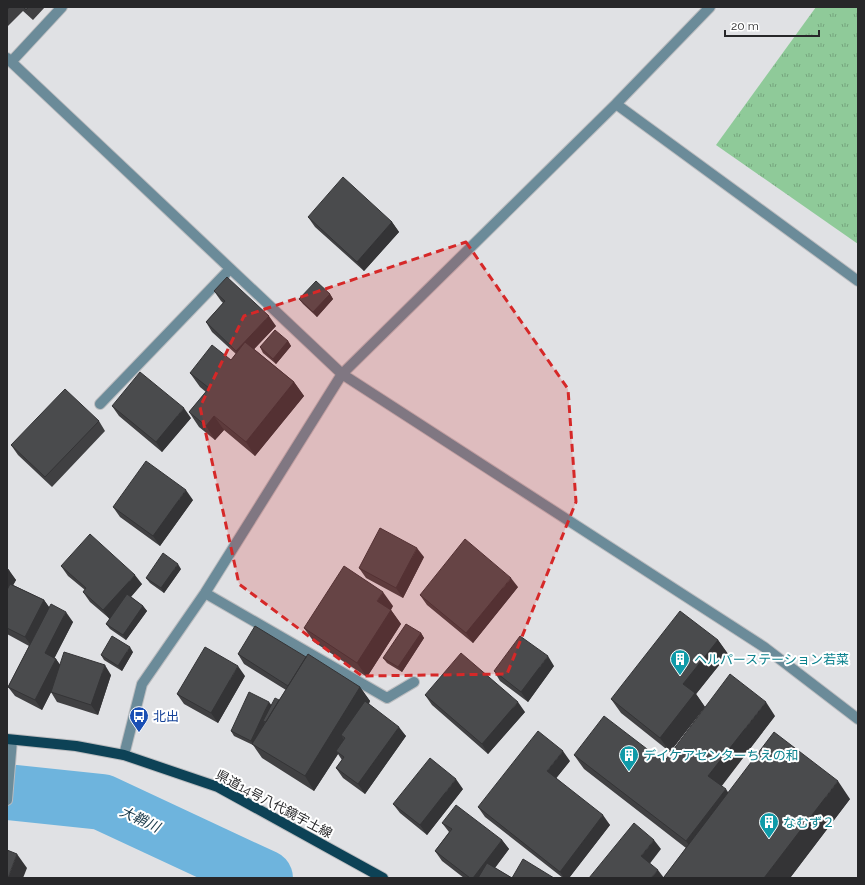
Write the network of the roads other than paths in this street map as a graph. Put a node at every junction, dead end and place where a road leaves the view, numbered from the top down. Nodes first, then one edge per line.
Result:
1 (62, 7) edge
2 (710, 7) edge
3 (9, 60) edge
4 (616, 104) junction
5 (230, 269) junction
6 (858, 281) edge
7 (342, 374) junction
8 (100, 404) dead end
9 (205, 593) junction
10 (414, 682) dead end
11 (858, 719) edge
12 (9, 740) edge
13 (124, 755) junction
14 (7, 800) edge
15 (383, 878) edge

1 - 3 street
2 - 4 street
3 - 5 street
4 - 6 street
4 - 7 street
5 - 7 street
5 - 8 street
7 - 9 street
7 - 11 street
9 - 10 street
9 - 13 street
12 - 13 main road, 県道14号八代鏡宇土線
12 - 14 street
13 - 15 main road, 県道14号八代鏡宇土線

